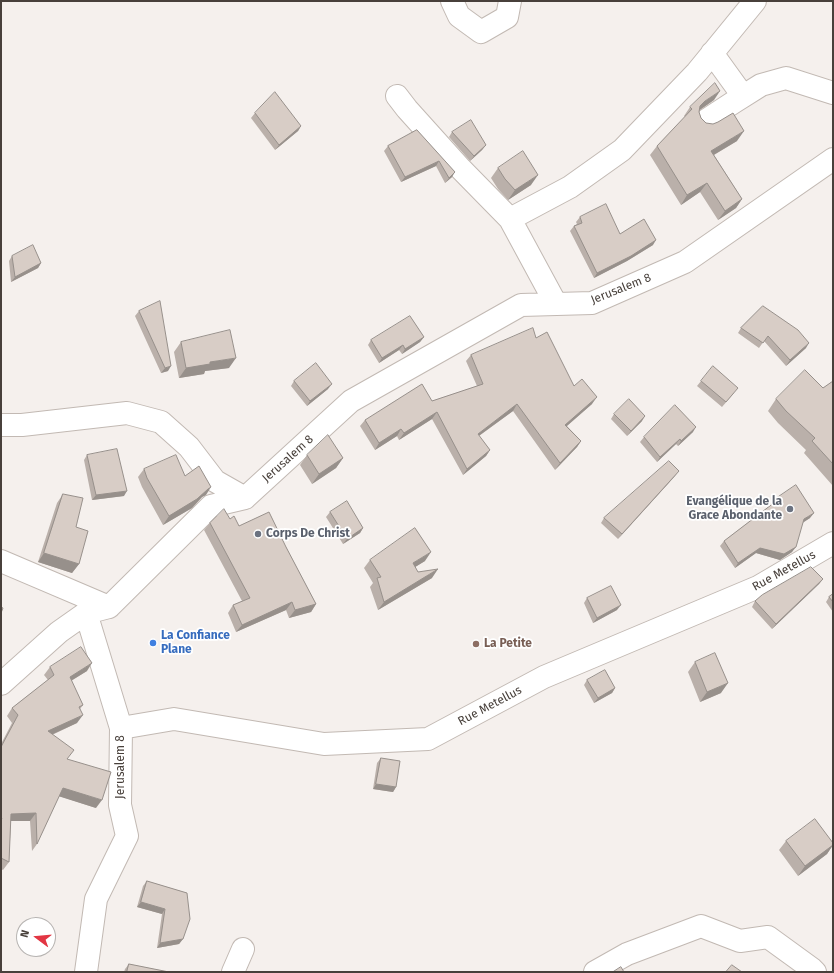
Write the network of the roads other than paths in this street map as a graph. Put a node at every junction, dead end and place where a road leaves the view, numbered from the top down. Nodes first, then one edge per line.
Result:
1 (452, 1) edge
2 (510, 1) edge
3 (755, 1) edge
4 (712, 52) junction
5 (833, 93) edge
6 (397, 96) dead end
7 (743, 96) junction
8 (706, 121) edge
9 (833, 159) edge
10 (510, 219) junction
11 (556, 304) junction
12 (1, 425) edge
13 (245, 498) junction
14 (833, 543) edge
15 (1, 561) edge
16 (109, 607) junction
17 (86, 613) junction
18 (1, 684) edge
19 (121, 728) junction
20 (243, 949) dead end
21 (86, 972) edge
22 (233, 972) edge
23 (595, 972) edge
24 (815, 972) edge

1 - 2 street
3 - 4 street
4 - 7 street
4 - 10 street
5 - 7 street
6 - 10 street
7 - 8 street
9 - 11 street, Jerusalem 8
10 - 11 street
11 - 13 street, Jerusalem 8
12 - 13 street
13 - 16 street, Jerusalem 8
14 - 19 street, Rue Metellus
15 - 16 street
16 - 17 street
17 - 18 street
17 - 19 street, Jerusalem 8
19 - 21 street, Jerusalem 8
20 - 22 street
23 - 24 street

